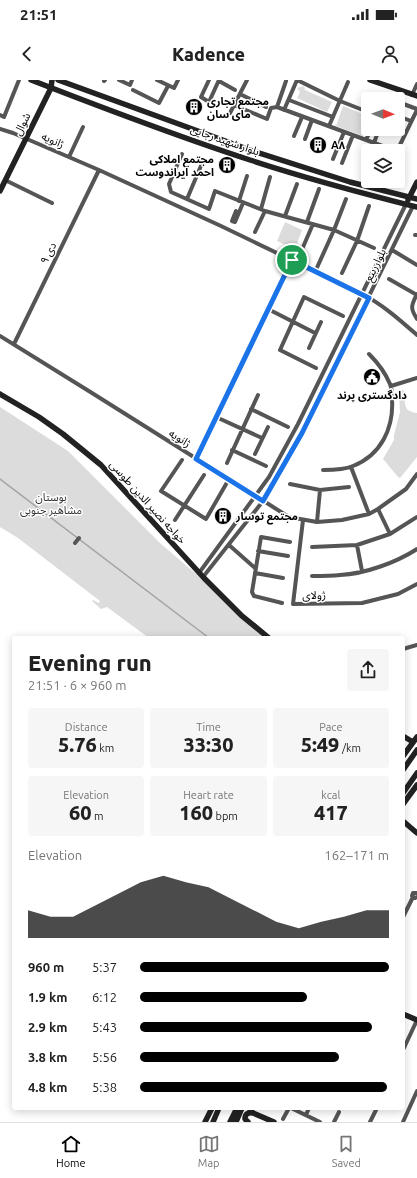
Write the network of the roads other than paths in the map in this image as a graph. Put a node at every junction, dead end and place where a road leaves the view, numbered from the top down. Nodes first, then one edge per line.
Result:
1 (19, 80) edge
2 (30, 80) edge
3 (52, 80) edge
4 (60, 80) edge
5 (119, 80) edge
6 (132, 80) edge
7 (157, 80) edge
8 (176, 80) edge
9 (209, 80) edge
10 (247, 80) edge
11 (297, 80) edge
12 (370, 80) edge
13 (219, 81) edge
14 (286, 82) dead end
15 (348, 82) dead end
16 (417, 84) edge
17 (168, 86) junction
18 (51, 88) junction
19 (133, 90) dead end
20 (235, 90) dead end
21 (403, 92) edge
22 (405, 93) edge
23 (240, 94) junction
24 (415, 96) edge
25 (288, 100) junction
26 (340, 101) junction
27 (234, 105) junction
28 (405, 105) edge
29 (266, 106) dead end
30 (277, 107) junction
31 (361, 109) edge
32 (417, 109) edge
33 (284, 110) junction
34 (230, 113) dead end
35 (0, 115) edge
36 (302, 117) junction
37 (333, 117) junction
38 (405, 119) edge
39 (312, 120) junction
40 (411, 121) junction
41 (329, 126) junction
42 (83, 127) dead end
43 (0, 129) edge
44 (344, 132) junction
45 (353, 135) junction
46 (294, 136) dead end
47 (368, 136) edge
48 (376, 136) edge
49 (26, 138) junction
50 (305, 139) dead end
51 (366, 140) junction
52 (374, 143) joint
53 (400, 144) edge
54 (182, 154) dead end
55 (70, 157) junction
56 (333, 159) dead end
57 (203, 161) dead end
58 (342, 163) dead end
59 (99, 170) junction
60 (247, 176) dead end
61 (270, 177) dead end
62 (5, 180) junction
63 (297, 184) dead end
64 (417, 184) edge
65 (319, 188) dead end
66 (0, 191) edge
67 (409, 197) junction
68 (417, 198) edge
69 (187, 199) junction
70 (346, 199) dead end
71 (241, 202) junction
72 (52, 203) dead end
73 (406, 204) junction
74 (369, 206) dead end
75 (415, 207) edge
76 (263, 210) junction
77 (236, 211) dead end
78 (401, 215) junction
79 (286, 216) junction
80 (407, 218) junction
81 (307, 222) junction
82 (313, 224) junction
83 (334, 230) junction
84 (254, 232) dead end
85 (357, 241) junction
86 (374, 248) dead end
87 (392, 250) junction
88 (300, 254) dead end
89 (292, 260) junction
90 (417, 265) edge
91 (315, 272) junction
92 (342, 273) dead end
93 (389, 279) dead end
94 (362, 294) junction
95 (417, 295) edge
96 (369, 298) junction
97 (268, 309) junction
98 (343, 316) dead end
99 (417, 319) edge
100 (293, 322) junction
101 (321, 322) dead end
102 (315, 333) junction
103 (417, 335) edge
104 (0, 336) edge
105 (14, 344) junction
106 (309, 348) dead end
107 (369, 354) dead end
108 (316, 368) dead end
109 (417, 378) edge
110 (391, 386) junction
111 (0, 394) edge
112 (258, 395) dead end
113 (251, 409) junction
114 (216, 417) junction
115 (298, 424) junction
116 (268, 427) dead end
117 (288, 427) dead end
118 (242, 428) junction
119 (305, 428) junction
120 (262, 438) junction
121 (232, 450) junction
122 (255, 454) dead end
123 (196, 459) junction
124 (182, 460) dead end
125 (227, 463) dead end
126 (266, 466) dead end
127 (351, 467) junction
128 (323, 470) dead end
129 (417, 474) edge
130 (204, 475) dead end
131 (229, 479) junction
132 (290, 484) dead end
133 (349, 487) dead end
134 (320, 490) junction
135 (255, 496) junction
136 (263, 501) junction
137 (184, 506) junction
138 (378, 509) junction
139 (369, 514) junction
140 (417, 517) edge
141 (175, 520) dead end
142 (303, 520) junction
143 (317, 522) junction
144 (390, 534) junction
145 (79, 538) dead end
146 (290, 542) dead end
147 (75, 543) dead end
148 (229, 545) junction
149 (357, 545) junction
150 (312, 547) dead end
151 (417, 549) edge
152 (258, 551) junction
153 (288, 556) dead end
154 (255, 568) junction
155 (362, 572) junction
156 (255, 574) junction
157 (201, 575) junction
158 (312, 576) dead end
159 (283, 578) dead end
160 (417, 584) edge
161 (282, 603) dead end
162 (267, 636) edge
163 (417, 645) edge
164 (405, 648) edge
165 (417, 736) edge
166 (405, 737) edge
167 (413, 742) junction
168 (417, 750) edge
169 (405, 753) edge
170 (405, 767) edge
171 (417, 774) edge
172 (417, 785) edge
173 (405, 790) edge
174 (413, 791) junction
175 (405, 801) edge
176 (405, 823) edge
177 (417, 833) edge
178 (417, 893) edge
179 (415, 897) edge
180 (405, 914) edge
181 (405, 1015) edge
182 (417, 1020) edge
183 (405, 1046) edge
184 (417, 1091) edge
185 (211, 1110) edge
186 (218, 1110) edge
187 (235, 1110) edge
188 (241, 1110) edge
189 (251, 1110) edge
190 (289, 1110) edge
191 (295, 1110) edge
192 (308, 1110) edge
193 (376, 1110) edge
194 (339, 1112) dead end
195 (306, 1115) junction
196 (283, 1119) dead end
197 (236, 1121) edge
198 (205, 1122) edge
199 (213, 1122) edge
200 (230, 1122) edge
201 (247, 1122) edge
202 (274, 1122) edge
203 (320, 1122) edge
204 (334, 1122) edge
205 (370, 1122) edge
206 (403, 1122) edge

1 - 35 street
2 - 18 main road, بلوار شهید رجایی
3 - 18 main road
4 - 18 main road
4 - 67 main road, بلوار شهید رجایی
5 - 6 street
7 - 17 street
8 - 17 street
9 - 13 street
10 - 23 street
11 - 25 street
11 - 26 street
12 - 21 main road
13 - 20 street
14 - 30 street
15 - 26 street
16 - 24 street
17 - 19 street
18 - 49 main road, شوال
18 - 73 main road, بلوار شهید رجایی
22 - 24 main road
23 - 27 street
23 - 29 street
25 - 33 street
25 - 37 street
26 - 31 street
26 - 37 street
27 - 30 street
27 - 34 street
28 - 32 street
30 - 33 street
32 - 40 street
33 - 36 street
36 - 39 street
36 - 46 street
37 - 41 street
38 - 40 street
39 - 41 street
39 - 50 street
40 - 53 street
41 - 44 street
42 - 55 street
43 - 49 street, ژانویه
44 - 45 street
44 - 56 street
45 - 51 street
45 - 58 street
47 - 51 street
48 - 52 street
49 - 55 street, ژانویه
49 - 62 main road, شوال
51 - 52 street
54 - 69 street
55 - 59 street, ژانویه
57 - 69 street
59 - 89 street, ژانویه
59 - 105 street, ۹ دی
60 - 71 street
61 - 76 street
62 - 66 main road, شوال
62 - 72 street
63 - 79 street
64 - 67 main road
65 - 81 street
67 - 68 main road, بلوار شهید رجایی
67 - 73 main road
68 - 75 main road
69 - 71 street
70 - 83 street
71 - 76 street
71 - 77 street
73 - 75 main road, بلوار شهید رجایی
73 - 78 street, بلوارربیع
74 - 85 street
75 - 80 street, بلوارربیع
76 - 79 street
76 - 84 street
78 - 80 street
78 - 94 street, بلوارربیع
79 - 81 street
80 - 87 street, بلوارربیع
81 - 82 street
82 - 83 street
82 - 88 street
83 - 85 street
83 - 91 street
85 - 86 street
85 - 92 street
87 - 90 street
87 - 96 street, بلوارربیع
89 - 91 street, ژانویه
89 - 97 street
91 - 94 street, ژانویه
93 - 95 street
94 - 96 street, ژانویه
94 - 115 street, بلوارربیع
95 - 99 street
96 - 103 street, ژانویه
96 - 119 street, بلوارربیع
97 - 100 street
97 - 114 street
98 - 100 street
100 - 102 street
100 - 108 street
101 - 102 street
102 - 106 street
104 - 105 street, ژانویه
105 - 123 street, ژانویه
107 - 110 street
109 - 110 street
110 - 127 street
111 - 157 main road, خواجه نصیر الدین طوسی
112 - 113 street
113 - 117 street
113 - 118 street
114 - 118 street
114 - 123 street
115 - 119 street
115 - 135 street, بلوارربیع
116 - 120 street
118 - 120 street
118 - 121 street
119 - 136 street, بلوارربیع
120 - 122 street
121 - 125 street
121 - 126 street
123 - 131 street, ژانویه
124 - 137 street
127 - 128 street
127 - 139 street
129 - 138 street, ژانویه
130 - 137 street
131 - 135 street, ژانویه
131 - 137 street
132 - 134 street
133 - 134 street
134 - 143 street
135 - 136 street, ژانویه
135 - 157 street, بلوارربیع
136 - 142 street, ژانویه
136 - 148 street, بلوارربیع
137 - 141 street
138 - 139 street, ژانویه
138 - 144 street
139 - 143 street, ژانویه
140 - 144 street
142 - 143 street, ژانویه
142 - 160 street, ژولای
144 - 149 street
145 - 147 street
146 - 152 street
148 - 154 street
148 - 157 street, بلوارربیع
149 - 150 street
149 - 155 street
151 - 155 street
152 - 153 street
152 - 154 street
154 - 156 street
155 - 158 street
156 - 159 street
156 - 161 street
157 - 162 main road, خواجه نصیر الدین طوسی
163 - 164 street
165 - 167 main road
166 - 167 main road
167 - 169 main road
168 - 170 main road
171 - 173 main road
171 - 174 main road
172 - 174 main road
174 - 175 main road
176 - 177 main road
178 - 179 street
179 - 180 street
181 - 182 main road
182 - 183 street
184 - 206 street
185 - 198 main road
186 - 199 main road
187 - 200 main road
188 - 197 main road
189 - 201 main road
189 - 202 main road
190 - 196 street
191 - 195 street
192 - 195 street
193 - 205 street
194 - 204 street
195 - 203 street
197 - 201 main road

